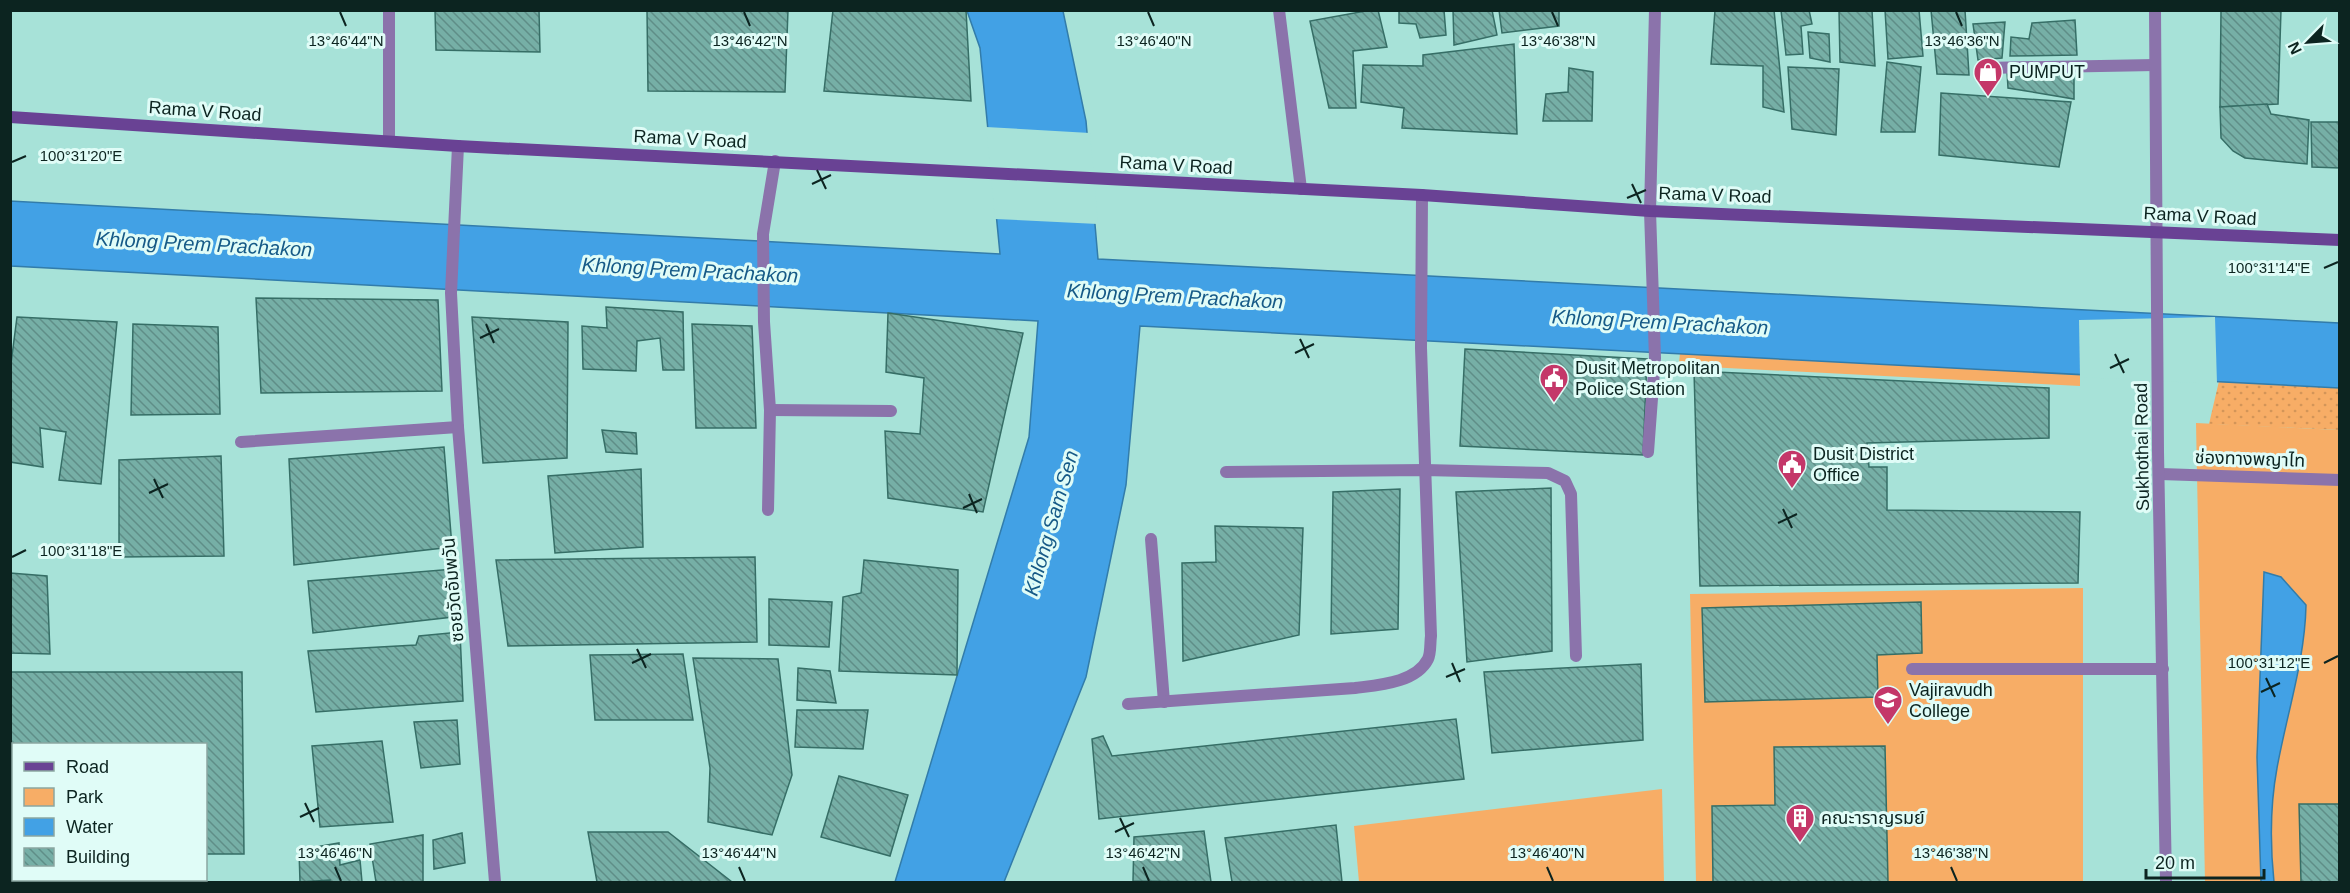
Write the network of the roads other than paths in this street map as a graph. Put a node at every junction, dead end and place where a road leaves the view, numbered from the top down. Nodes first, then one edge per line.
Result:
1 (389, 10) edge
2 (1279, 10) edge
3 (1655, 10) edge
4 (2155, 10) edge
5 (2155, 65) junction
6 (1983, 68) dead end
7 (10, 117) edge
8 (389, 141) junction
9 (459, 146) junction
10 (775, 161) junction
11 (1301, 189) junction
12 (1422, 195) junction
13 (1650, 211) junction
14 (2157, 232) junction
15 (2340, 240) edge
16 (770, 410) junction
17 (891, 411) dead end
18 (458, 427) junction
19 (241, 442) dead end
20 (1648, 452) dead end
21 (1425, 470) junction
22 (1226, 472) dead end
23 (2160, 474) junction
24 (2340, 480) edge
25 (768, 510) dead end
26 (1151, 539) dead end
27 (1576, 656) dead end
28 (1912, 669) dead end
29 (2163, 669) junction
30 (1164, 702) junction
31 (1128, 704) dead end
32 (495, 882) edge
33 (2166, 882) edge

1 - 8 street
2 - 11 street
3 - 13 street
4 - 5 street, Sukhothai Road
5 - 6 street
5 - 14 street, Sukhothai Road
7 - 8 main road, Rama V Road
8 - 9 main road, Rama V Road
9 - 10 main road, Rama V Road
9 - 18 street, ซอยวัดอัมพวัน
10 - 11 main road, Rama V Road
10 - 16 street
11 - 12 main road, Rama V Road
12 - 13 main road, Rama V Road
12 - 21 street
13 - 14 main road, Rama V Road
13 - 20 street
14 - 15 main road, Rama V Road
14 - 23 street, Sukhothai Road
16 - 17 street
16 - 25 street
18 - 19 street
18 - 32 street, ซอยวัดอัมพวัน
21 - 22 street
21 - 27 street
21 - 30 street
23 - 24 street, ช่องทางพญาไท
23 - 29 street, Sukhothai Road
26 - 30 street
28 - 29 street
29 - 33 street, Sukhothai Road
30 - 31 street

